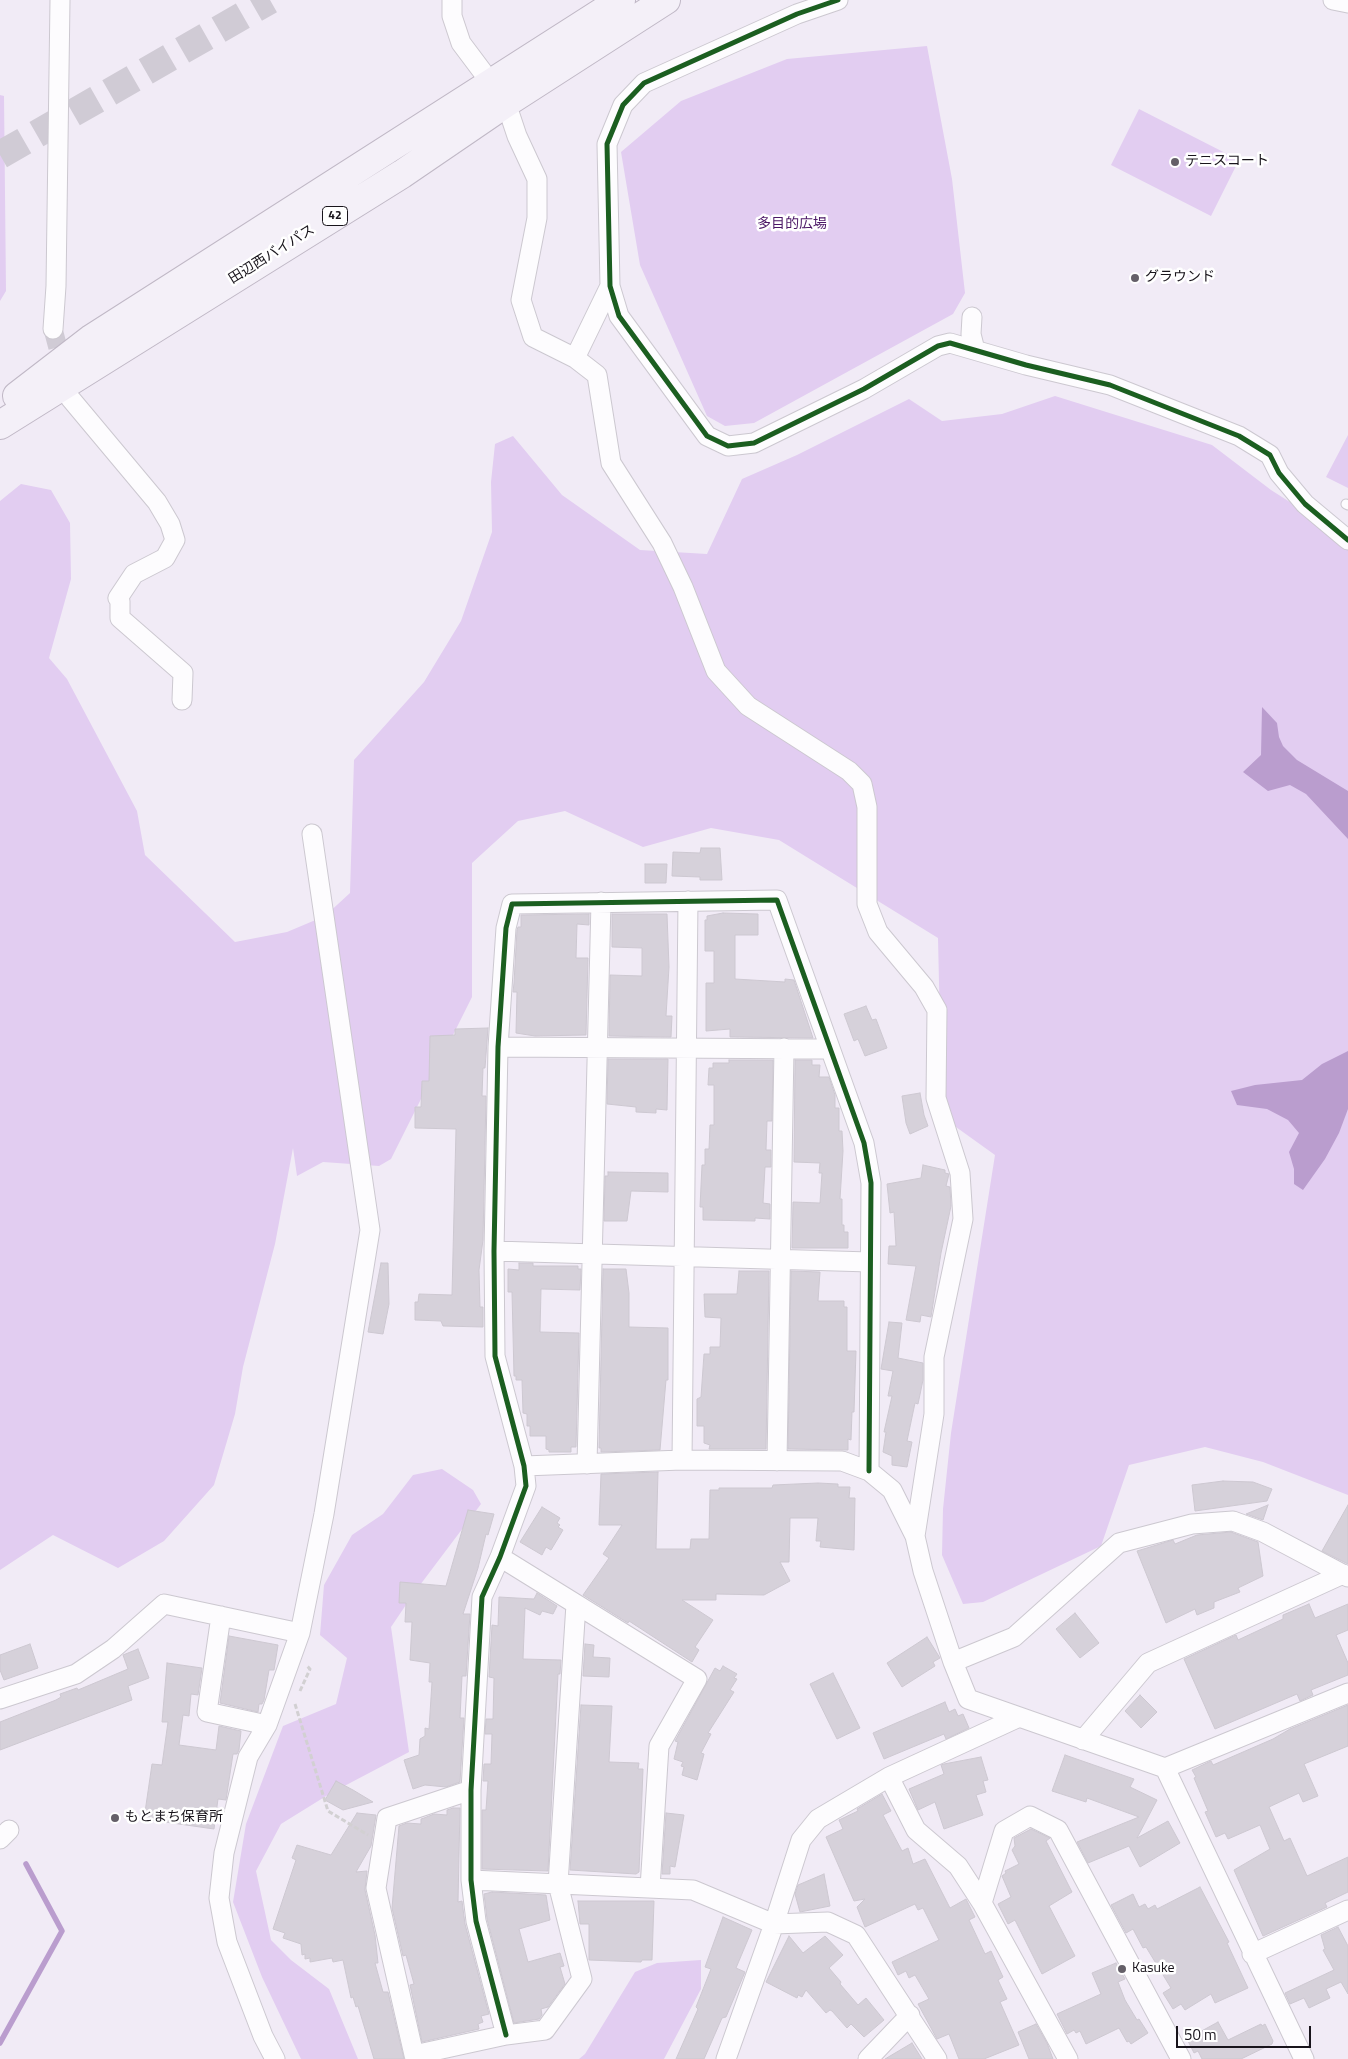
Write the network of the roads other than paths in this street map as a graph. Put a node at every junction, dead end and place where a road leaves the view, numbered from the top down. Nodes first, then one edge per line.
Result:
1 (60, 0) edge
2 (452, 0) edge
3 (621, 0) edge
4 (666, 0) edge
5 (838, 0) edge
6 (1333, 0) edge
7 (1348, 4) edge
8 (498, 93) junction
9 (610, 286) junction
10 (53, 329) tunnel mouth
11 (950, 343) junction
12 (975, 350) junction
13 (575, 358) junction
14 (70, 398) dead end
15 (0, 408) edge
16 (0, 425) edge
17 (1348, 540) edge
18 (182, 700) dead end
19 (312, 834) dead end
20 (688, 901) junction
21 (600, 902) junction
22 (498, 1047) junction
23 (597, 1048) junction
24 (686, 1048) junction
25 (784, 1048) junction
26 (829, 1049) junction
27 (494, 1251) junction
28 (592, 1254) junction
29 (684, 1256) junction
30 (780, 1259) junction
31 (870, 1262) junction
32 (682, 1460) junction
33 (777, 1461) junction
34 (587, 1464) junction
35 (524, 1466) junction
36 (868, 1471) junction
37 (915, 1536) junction
38 (500, 1557) junction
39 (1345, 1576) edge
40 (576, 1604) junction
41 (221, 1616) junction
42 (300, 1633) junction
43 (953, 1662) junction
44 (1348, 1693) edge
45 (0, 1699) edge
46 (1017, 1718) junction
47 (267, 1725) junction
48 (1083, 1740) junction
49 (1165, 1768) junction
50 (889, 1777) junction
51 (471, 1790) junction
52 (471, 1880) junction
53 (558, 1884) junction
54 (650, 1888) junction
55 (982, 1903) junction
56 (1348, 1910) edge
57 (774, 1924) junction
58 (1252, 1954) junction
59 (910, 2015) junction
60 (506, 2036) junction
61 (275, 2059) edge
62 (726, 2059) edge
63 (868, 2059) edge
64 (937, 2059) edge
65 (1068, 2059) edge
66 (1181, 2059) edge
67 (1304, 2059) edge

1 - 10 street
2 - 8 street
3 - 8 highway, 田辺西バイパス / 42
4 - 8 highway, 田辺西バイパス / 42
5 - 9 street
6 - 7 street
8 - 13 street
8 - 15 highway, 田辺西バイパス / 42
8 - 16 highway, 田辺西バイパス / 42
9 - 11 street
9 - 13 street
11 - 12 street
11 - 12 street
12 - 17 street
13 - 37 street
14 - 18 street
19 - 42 street
20 - 21 street
20 - 24 street
20 - 26 street
21 - 22 street
21 - 23 street
22 - 23 street
22 - 27 street
23 - 24 street
23 - 28 street
24 - 25 street
24 - 29 street
25 - 26 street
25 - 30 street
26 - 31 street
27 - 28 street
27 - 35 street
28 - 29 street
28 - 34 street
29 - 30 street
29 - 32 street
30 - 31 street
30 - 33 street
31 - 36 street
32 - 33 street
32 - 34 street
33 - 36 street
34 - 35 street
35 - 38 street
36 - 37 street
37 - 43 street
38 - 40 street
38 - 51 street
39 - 43 street
39 - 48 street
40 - 53 street
40 - 54 street
41 - 42 street
41 - 45 street
41 - 47 street
42 - 47 street
43 - 46 street
44 - 49 street
46 - 48 street
46 - 50 street
47 - 61 street
48 - 49 street
49 - 58 street
50 - 55 street
50 - 57 street
51 - 52 street
51 - 60 street
52 - 53 street
52 - 60 street
53 - 54 street
53 - 60 street
54 - 57 street
55 - 65 street
55 - 66 street
56 - 58 street
57 - 59 street
57 - 62 street
58 - 67 street
59 - 63 street
59 - 64 street

